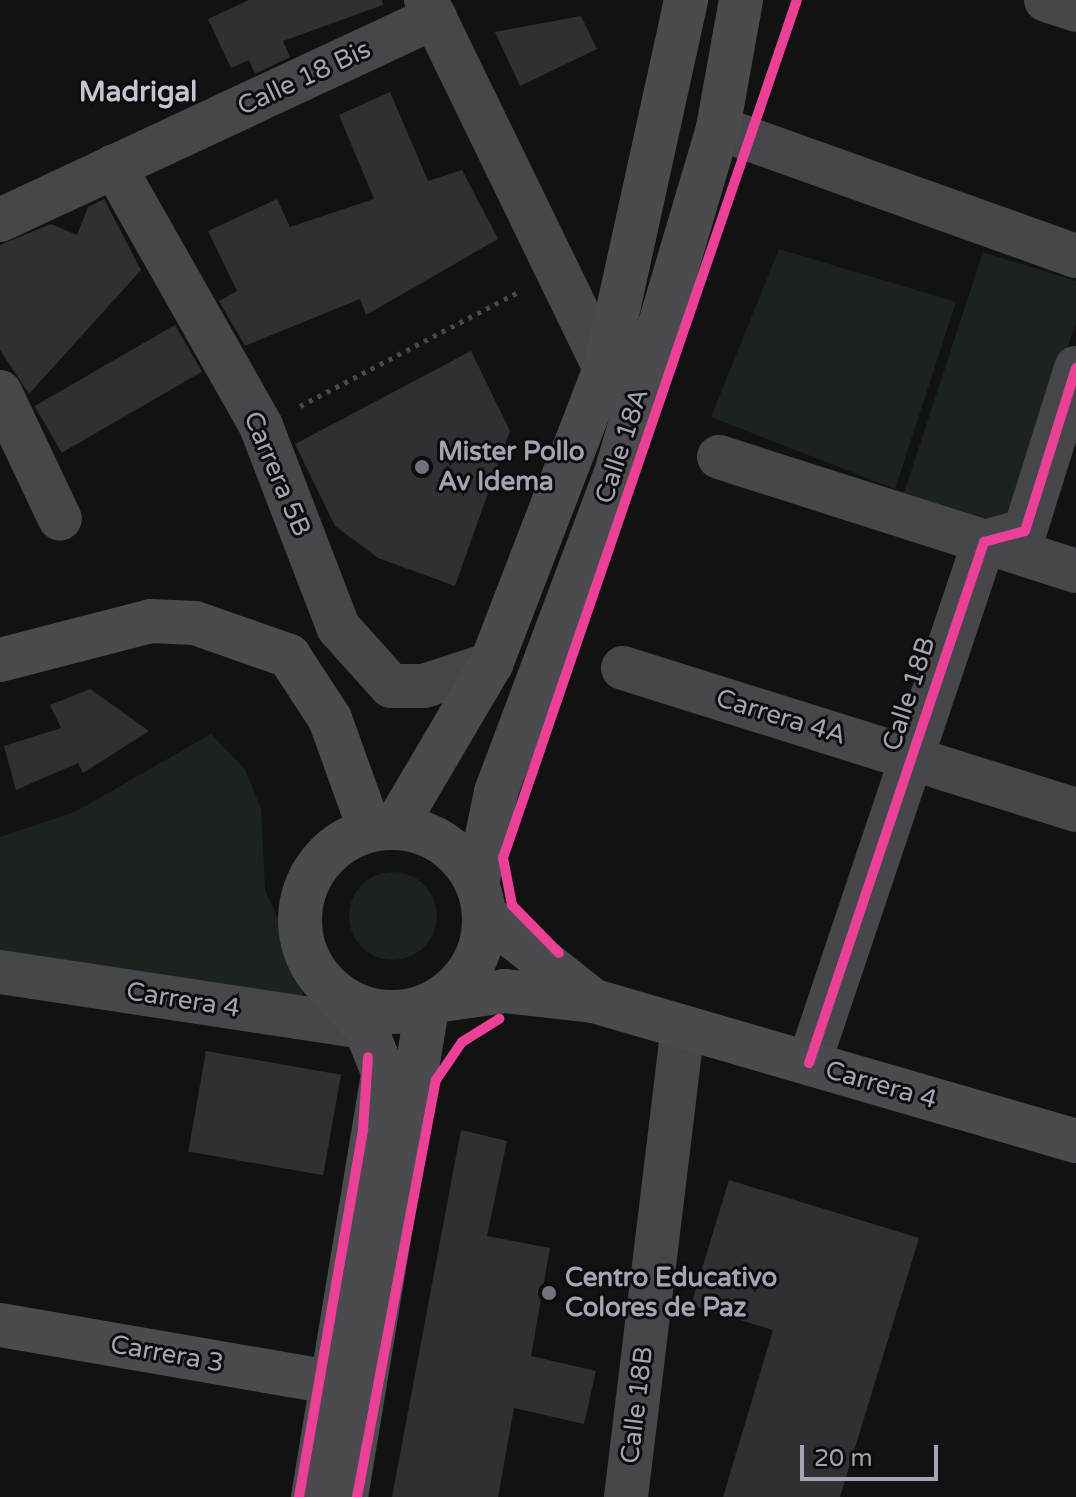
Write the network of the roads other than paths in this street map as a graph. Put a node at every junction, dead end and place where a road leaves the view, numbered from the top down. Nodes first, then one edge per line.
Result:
1 (686, 0) edge
2 (741, 0) edge
3 (1046, 0) edge
4 (431, 8) edge
5 (1076, 10) edge
6 (718, 128) junction
7 (114, 166) junction
8 (0, 220) edge
9 (1076, 256) edge
10 (1076, 368) edge
11 (605, 369) junction
12 (0, 392) edge
13 (719, 457) dead end
14 (60, 519) dead end
15 (984, 542) junction
16 (1076, 571) edge
17 (0, 660) edge
18 (491, 664) junction
19 (623, 668) dead end
20 (912, 757) junction
21 (1076, 810) edge
22 (382, 829) junction
23 (481, 899) junction
24 (0, 972) edge
25 (594, 1001) junction
26 (434, 1003) junction
27 (352, 1012) junction
28 (683, 1027) junction
29 (809, 1063) junction
30 (1076, 1141) edge
31 (0, 1325) edge
32 (335, 1383) junction
33 (313, 1497) edge
34 (346, 1497) edge
35 (626, 1497) edge

1 - 11 main road, Calle 18A
2 - 6 main road, Calle 18A
3 - 5 street
4 - 7 street, Calle 18 Bis
4 - 11 street
6 - 9 street
6 - 23 main road, Calle 18A
7 - 8 street, Calle 18 Bis
7 - 18 street, Carrera 5B
10 - 15 street
11 - 18 main road, Calle 18A
12 - 14 street
13 - 15 street
15 - 16 street
15 - 20 street, Calle 18B
17 - 22 main road
18 - 22 main road, Calle 18A
19 - 20 street, Carrera 4A
20 - 21 street, Carrera 4A
20 - 29 street, Calle 18B
22 - 23 main road
22 - 27 main road
23 - 25 main road, Carrera 4
23 - 26 main road
24 - 27 street, Carrera 4
25 - 26 main road, Carrera 4
25 - 28 main road, Carrera 4
26 - 27 main road
26 - 34 main road
27 - 32 main road
28 - 29 main road, Carrera 4
28 - 35 street, Calle 18B
29 - 30 main road, Carrera 4
31 - 32 main road, Carrera 3
32 - 33 main road

